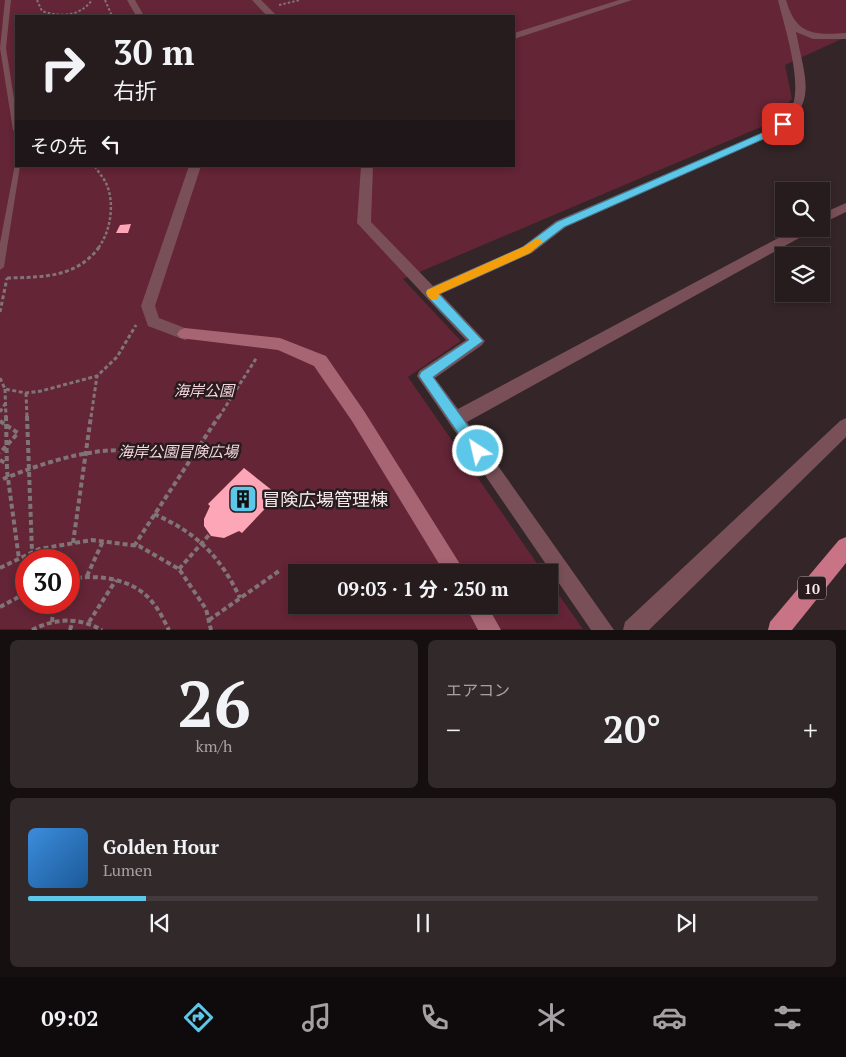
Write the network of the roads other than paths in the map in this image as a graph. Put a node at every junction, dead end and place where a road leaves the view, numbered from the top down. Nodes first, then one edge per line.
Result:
1 (8, 0) edge
2 (131, 0) edge
3 (256, 0) edge
4 (628, 0) edge
5 (782, 0) edge
6 (139, 15) edge
7 (271, 15) edge
8 (789, 22) junction
9 (515, 36) edge
10 (846, 36) edge
11 (15, 124) edge
12 (17, 167) edge
13 (195, 167) edge
14 (367, 167) edge
15 (846, 207) edge
16 (830, 215) edge
17 (791, 237) edge
18 (0, 267) edge
19 (431, 293) junction
20 (456, 419) junction
21 (846, 426) edge
22 (846, 547) edge
23 (450, 564) edge
24 (481, 614) edge
25 (491, 630) edge
26 (604, 630) edge
27 (633, 630) edge
28 (778, 630) edge

1 - 11 lane
2 - 6 street
3 - 7 street
4 - 9 street
5 - 8 street
8 - 10 street
8 - 19 street
12 - 18 lane
13 - 23 street
14 - 19 street
15 - 16 street
17 - 20 street
19 - 20 street
20 - 26 street
21 - 27 street
22 - 28 main road, 10
24 - 25 street

